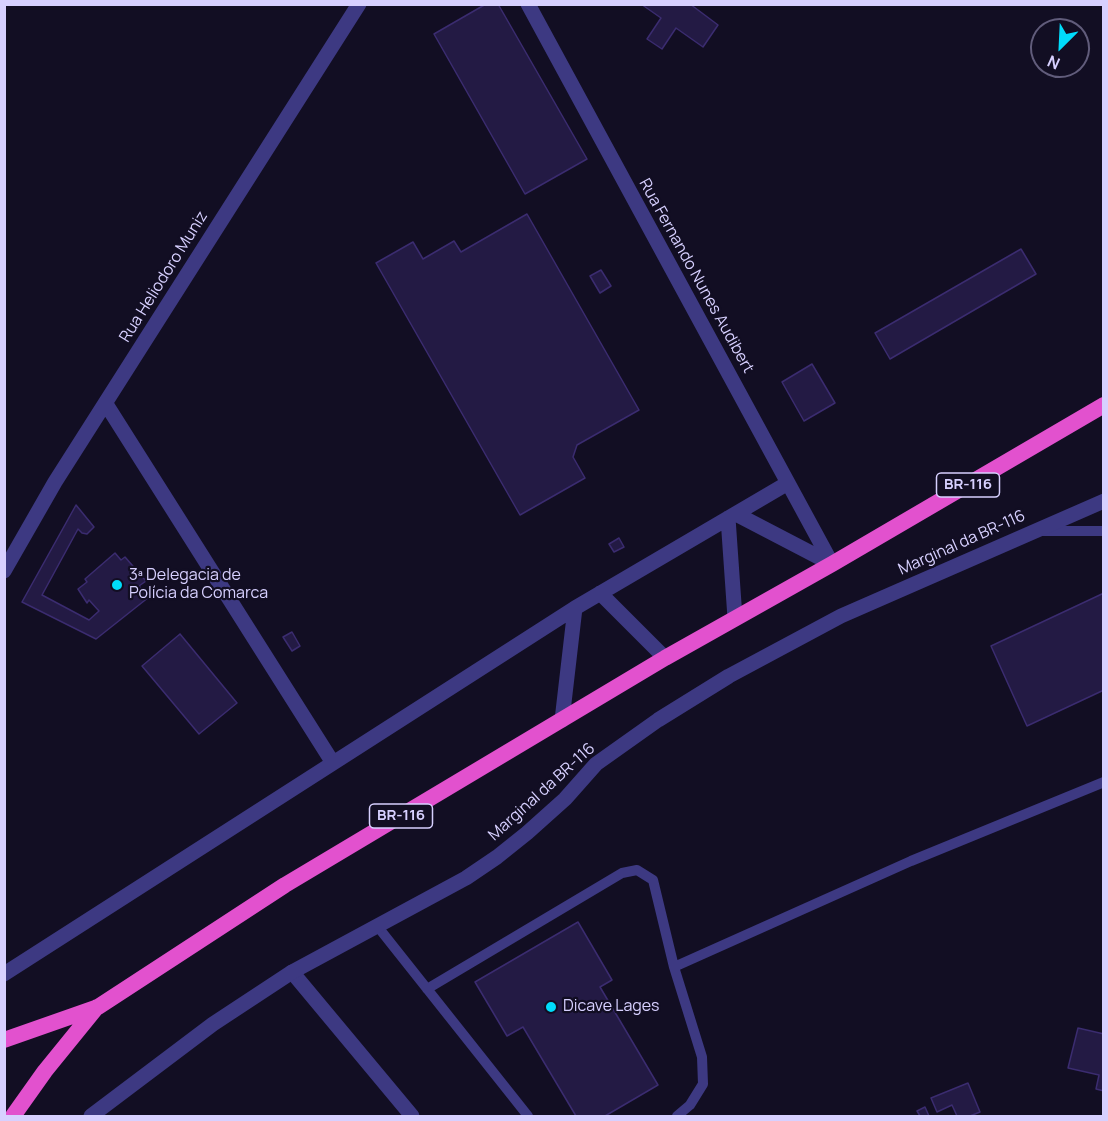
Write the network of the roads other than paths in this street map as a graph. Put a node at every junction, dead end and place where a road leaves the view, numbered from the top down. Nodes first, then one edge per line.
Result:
1 (358, 4) edge
2 (528, 4) edge
3 (106, 404) junction
4 (1104, 405) edge
5 (789, 483) junction
6 (1104, 501) edge
7 (732, 516) junction
8 (1033, 531) junction
9 (1104, 531) edge
10 (832, 564) junction
11 (4, 571) edge
12 (600, 593) junction
13 (575, 608) junction
14 (735, 618) junction
15 (665, 658) junction
16 (562, 720) junction
17 (333, 764) junction
18 (1104, 782) edge
19 (378, 927) junction
20 (674, 967) junction
21 (292, 972) junction
22 (4, 974) edge
23 (427, 989) junction
24 (98, 1006) junction
25 (4, 1040) edge
26 (13, 1116) edge
27 (91, 1116) edge
28 (412, 1116) edge
29 (528, 1116) edge
30 (677, 1116) edge

1 - 3 street, Rua Heliodoro Muniz
2 - 5 street, Rua Fernando Nunes Audibert
3 - 11 street, Rua Heliodoro Muniz
3 - 17 street
4 - 10 highway, BR-116
5 - 7 street
5 - 10 street, Rua Fernando Nunes Audibert
6 - 8 street, Marginal da BR-116
7 - 10 street
7 - 12 street
7 - 14 street
8 - 9 lane
8 - 19 street, Marginal da BR-116
10 - 14 highway, BR-116
12 - 13 street
12 - 15 street
13 - 16 street
13 - 17 street
14 - 15 highway, BR-116
15 - 16 highway, BR-116
16 - 24 highway, BR-116
17 - 22 street
18 - 20 lane
19 - 21 street, Marginal da BR-116
19 - 23 lane
20 - 23 lane
20 - 30 lane
21 - 27 street, Marginal da BR-116
21 - 28 street
23 - 29 lane
24 - 25 highway, BR-116
24 - 26 highway, BR-116

